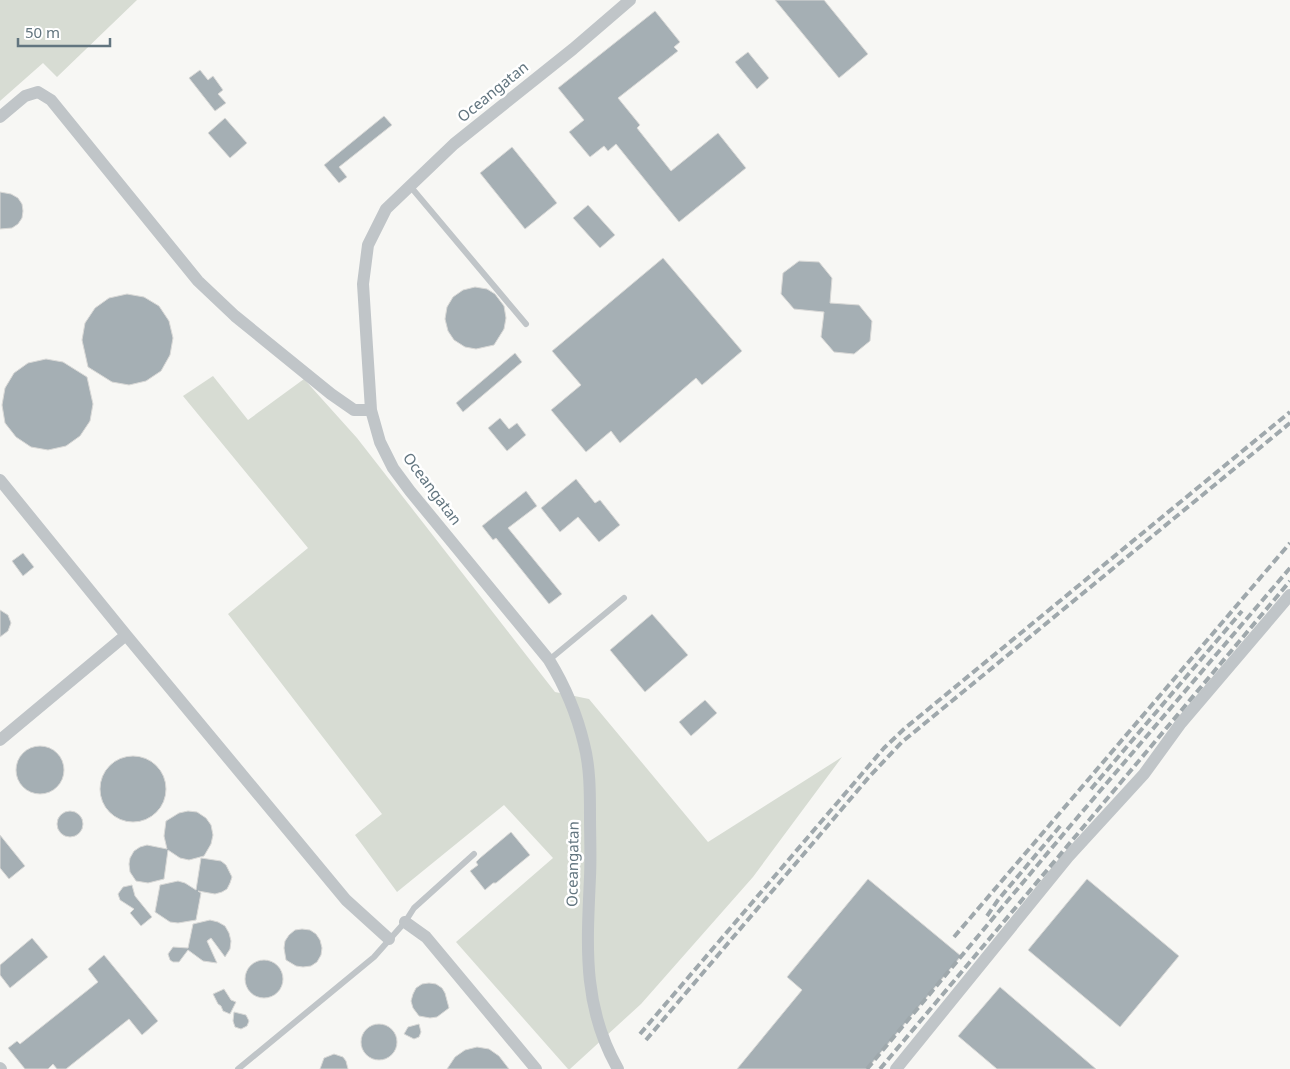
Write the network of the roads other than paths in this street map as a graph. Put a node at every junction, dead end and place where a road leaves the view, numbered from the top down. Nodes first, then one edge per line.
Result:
1 (630, 0) edge
2 (0, 116) edge
3 (410, 186) junction
4 (526, 324) dead end
5 (371, 410) junction
6 (0, 480) edge
7 (1290, 596) edge
8 (624, 598) dead end
9 (126, 635) junction
10 (549, 660) junction
11 (0, 740) edge
12 (474, 854) dead end
13 (405, 922) junction
14 (390, 939) junction
15 (241, 1067) edge
16 (536, 1069) edge
17 (618, 1069) edge
18 (896, 1069) edge

1 - 3 street, Oceangatan
2 - 5 street
3 - 4 lane
3 - 5 street, Oceangatan
5 - 10 street, Oceangatan
6 - 9 street
7 - 18 street
8 - 10 lane
9 - 11 street
9 - 14 street
10 - 17 street, Oceangatan
12 - 13 lane
13 - 14 lane
13 - 16 street
14 - 15 lane

